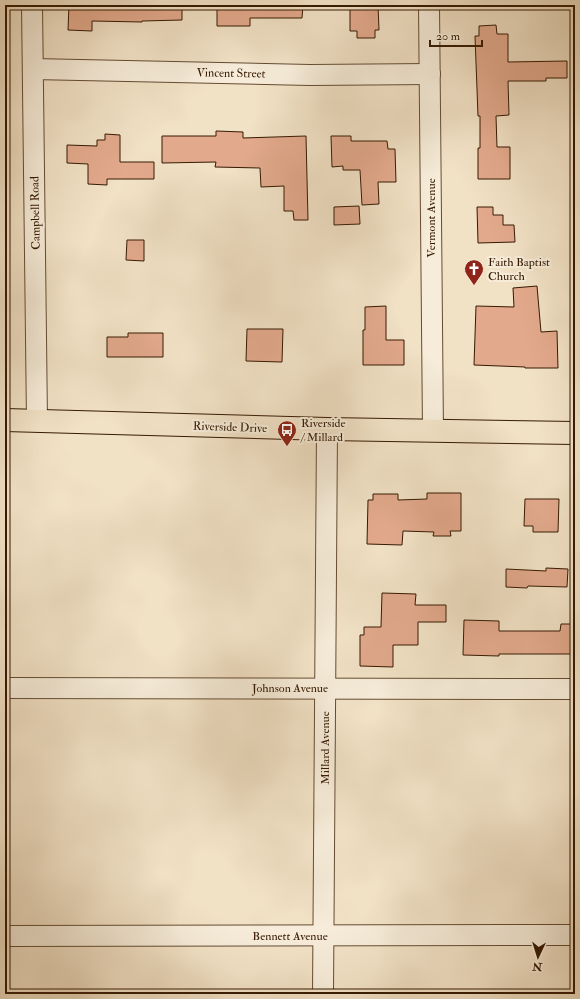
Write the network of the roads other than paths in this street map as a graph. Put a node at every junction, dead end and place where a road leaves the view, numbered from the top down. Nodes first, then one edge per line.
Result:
1 (32, 5) edge
2 (429, 5) edge
3 (33, 69) junction
4 (430, 74) junction
5 (5, 420) edge
6 (37, 421) junction
7 (327, 429) junction
8 (433, 431) junction
9 (575, 433) edge
10 (5, 688) edge
11 (326, 688) junction
12 (575, 689) edge
13 (575, 935) edge
14 (5, 936) edge
15 (324, 936) junction
16 (323, 994) edge

1 - 3 street, Campbell Road
2 - 4 street, Vermont Avenue
3 - 4 street, Vincent Street
3 - 6 street, Campbell Road
4 - 8 street, Vermont Avenue
5 - 6 main road, Riverside Drive
6 - 7 main road, Riverside Drive
7 - 8 main road, Riverside Drive
7 - 11 street, Millard Avenue
8 - 9 main road, Riverside Drive
10 - 11 street, Johnson Avenue
11 - 12 street, Johnson Avenue
11 - 15 street, Millard Avenue
13 - 15 street, Bennett Avenue
14 - 15 street, Bennett Avenue
15 - 16 street, Millard Avenue

